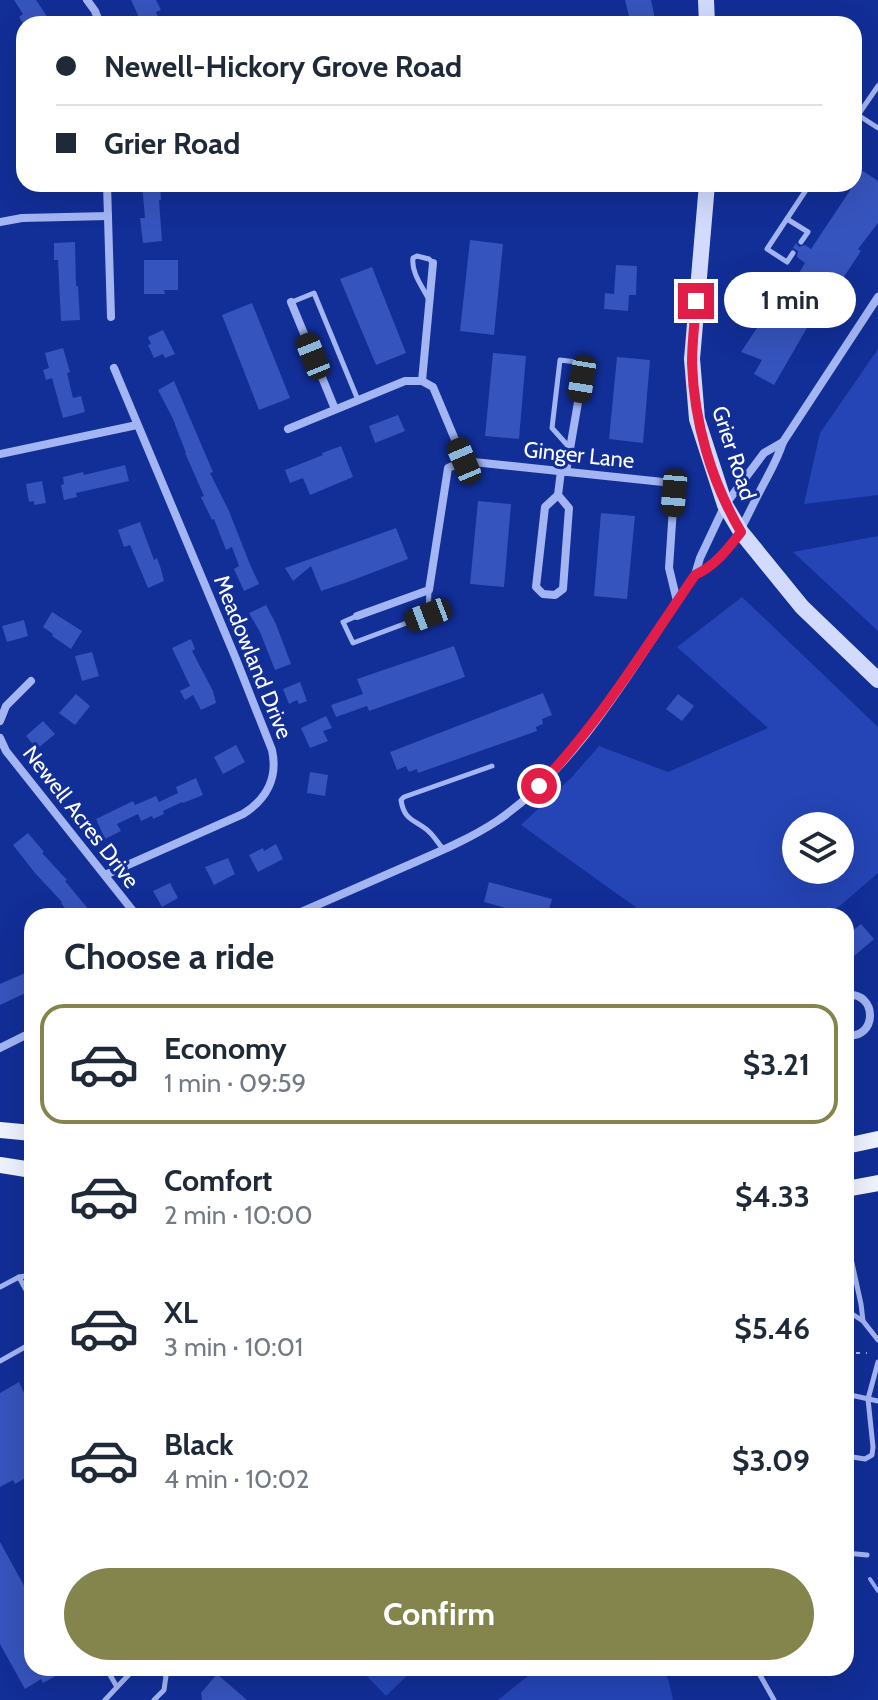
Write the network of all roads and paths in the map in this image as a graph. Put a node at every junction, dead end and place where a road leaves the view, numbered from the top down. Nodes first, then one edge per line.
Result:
1 (878, 86) edge
2 (862, 109) edge
3 (107, 192) edge
4 (706, 192) edge
5 (805, 192) edge
6 (108, 216) junction
7 (787, 219) junction
8 (0, 222) edge
9 (801, 242) dead end
10 (793, 253) dead end
11 (433, 263) joint
12 (878, 297) edge
13 (429, 301) junction
14 (291, 302) joint
15 (111, 317) dead end
16 (114, 368) dead end
17 (582, 379) joint
18 (422, 381) junction
19 (358, 400) junction
20 (335, 409) junction
21 (137, 425) junction
22 (288, 429) dead end
23 (783, 442) junction
24 (570, 448) junction
25 (0, 454) edge
26 (464, 461) junction
27 (564, 471) junction
28 (558, 495) junction
29 (725, 505) junction
30 (741, 532) junction
31 (695, 575) junction
32 (429, 590) junction
33 (677, 601) junction
34 (357, 616) joint
35 (878, 680) edge
36 (31, 681) dead end
37 (0, 721) edge
38 (0, 738) edge
39 (492, 766) dead end
40 (443, 850) junction
41 (105, 875) junction
42 (131, 908) edge
43 (310, 908) edge
44 (854, 995) edge
45 (854, 1034) edge
46 (24, 1036) edge
47 (0, 1048) edge
48 (0, 1130) edge
49 (24, 1132) edge
50 (878, 1139) edge
51 (854, 1144) edge
52 (0, 1165) edge
53 (24, 1169) edge
54 (878, 1183) edge
55 (854, 1188) edge
56 (854, 1272) edge
57 (24, 1276) edge
58 (19, 1277) junction
59 (24, 1286) edge
60 (0, 1287) edge
61 (854, 1315) edge
62 (863, 1321) junction
63 (878, 1340) edge
64 (24, 1348) edge
65 (854, 1353) edge
66 (867, 1353) dead end
67 (0, 1361) edge
68 (878, 1362) edge
69 (854, 1396) edge
70 (868, 1399) junction
71 (878, 1401) edge
72 (854, 1457) edge
73 (854, 1554) edge
74 (867, 1555) dead end
75 (111, 1676) edge
76 (127, 1676) edge
77 (166, 1676) edge
78 (760, 1676) edge
79 (117, 1687) junction
80 (105, 1700) edge
81 (154, 1700) edge
82 (774, 1700) edge

1 - 2 lane
3 - 6 street
4 - 29 street, Grier Road
5 - 7 lane
6 - 8 street
6 - 15 street
7 - 9 lane
7 - 10 lane
11 - 13 street
11 - 13 lane
12 - 23 street
13 - 18 street
14 - 19 lane
14 - 20 street
16 - 21 street, Meadowland Drive
17 - 24 street
17 - 24 lane
18 - 19 street
18 - 26 street
19 - 20 street
20 - 22 street
21 - 25 street
21 - 41 street, Meadowland Drive
23 - 29 street
23 - 30 street
24 - 27 street
26 - 27 street, Ginger Lane
26 - 32 street
27 - 28 street
27 - 33 street, Ginger Lane
28 - 28 street
29 - 30 street, Grier Road
29 - 31 street
30 - 31 street
30 - 35 street, Grier Road
31 - 33 street
32 - 34 street
32 - 34 lane
33 - 40 street
36 - 37 street
38 - 41 street, Newell Acres Drive
39 - 40 lane
40 - 43 street
41 - 42 street, Newell Acres Drive
44 - 45 street
46 - 47 street
48 - 49 main road
50 - 51 main road
52 - 53 main road
54 - 55 main road
56 - 62 lane
57 - 58 lane
58 - 59 lane
58 - 60 lane
61 - 62 lane
62 - 63 lane
64 - 67 lane
65 - 66 path
68 - 70 lane
69 - 70 lane
70 - 71 lane
70 - 72 lane
73 - 74 lane
75 - 79 lane
76 - 79 lane
77 - 81 lane
78 - 82 lane
79 - 80 lane

